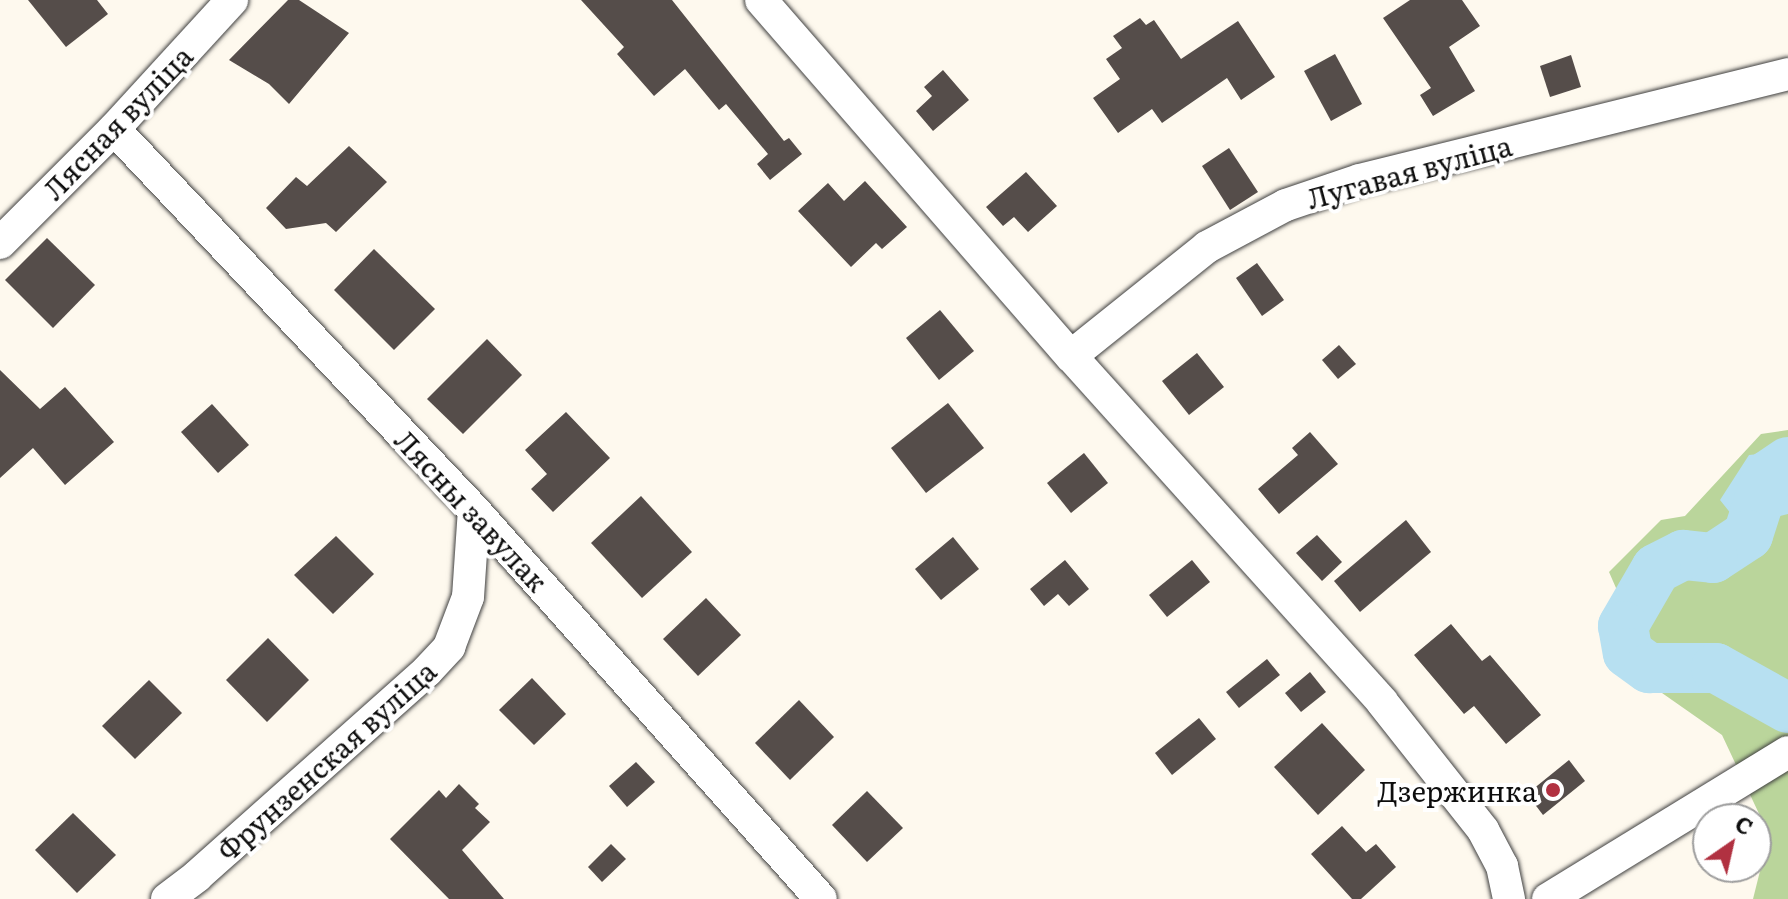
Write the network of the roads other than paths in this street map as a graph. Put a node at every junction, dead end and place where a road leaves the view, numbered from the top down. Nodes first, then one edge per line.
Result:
1 (232, 0) edge
2 (761, 0) edge
3 (1788, 74) edge
4 (114, 129) junction
5 (0, 243) edge
6 (1071, 356) junction
7 (474, 510) junction
8 (1788, 752) edge
9 (167, 899) edge
10 (821, 899) edge
11 (1509, 899) edge
12 (1548, 899) edge

1 - 4 street, Лясная вуліца
2 - 6 street
3 - 6 street, Лугавая вуліца
4 - 5 street, Лясная вуліца
4 - 7 street, Лясны завулак
6 - 11 street
7 - 9 street, Фрунзенская вуліца
7 - 10 street, Лясны завулак
8 - 12 street

